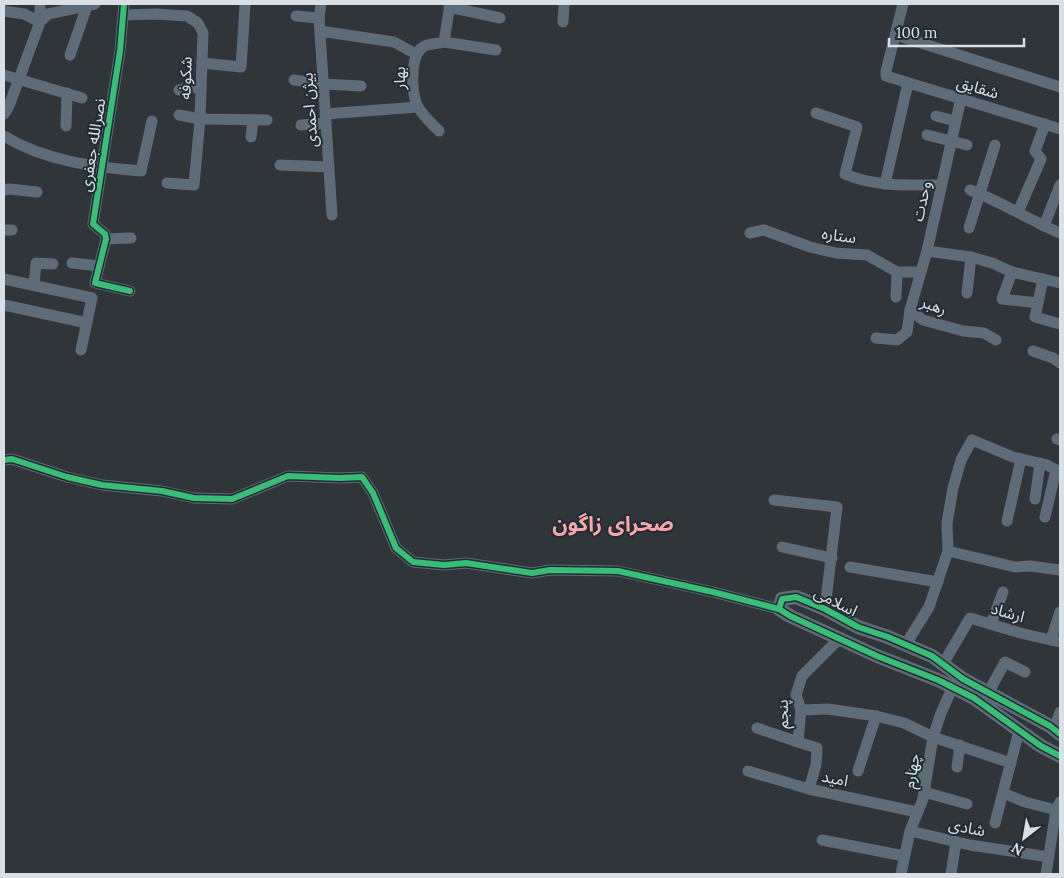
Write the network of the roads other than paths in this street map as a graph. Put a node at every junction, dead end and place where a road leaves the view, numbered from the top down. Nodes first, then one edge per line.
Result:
1 (40, 4) edge
2 (322, 4) edge
3 (564, 4) edge
4 (903, 4) edge
5 (91, 5) edge
6 (245, 6) dead end
7 (450, 6) edge
8 (123, 9) edge
9 (4, 11) edge
10 (296, 16) dead end
11 (319, 18) junction
12 (500, 18) dead end
13 (40, 22) junction
14 (562, 22) dead end
15 (320, 31) junction
16 (896, 36) junction
17 (444, 42) junction
18 (496, 50) dead end
19 (416, 54) junction
20 (70, 55) dead end
21 (202, 63) junction
22 (4, 75) edge
23 (19, 80) junction
24 (294, 80) dead end
25 (908, 83) junction
26 (323, 84) junction
27 (201, 86) junction
28 (361, 86) dead end
29 (1060, 87) edge
30 (179, 90) dead end
31 (67, 93) junction
32 (82, 98) dead end
33 (961, 98) junction
34 (418, 107) junction
35 (816, 113) dead end
36 (4, 114) edge
37 (179, 115) dead end
38 (936, 116) dead end
39 (200, 119) junction
40 (326, 119) junction
41 (152, 120) dead end
42 (253, 120) junction
43 (268, 120) dead end
44 (955, 121) junction
45 (1045, 124) junction
46 (301, 125) dead end
47 (66, 126) dead end
48 (1060, 129) edge
49 (438, 131) dead end
50 (927, 135) dead end
51 (4, 136) edge
52 (251, 137) dead end
53 (951, 142) junction
54 (967, 145) dead end
55 (995, 145) dead end
56 (280, 165) dead end
57 (102, 167) junction
58 (329, 167) junction
59 (167, 183) dead end
60 (885, 184) junction
61 (1060, 184) edge
62 (941, 185) junction
63 (4, 190) edge
64 (37, 192) dead end
65 (975, 192) junction
66 (1018, 212) junction
67 (332, 215) dead end
68 (1044, 226) junction
69 (969, 228) dead end
70 (750, 233) dead end
71 (1060, 233) edge
72 (131, 238) dead end
73 (106, 239) junction
74 (927, 251) junction
75 (971, 257) junction
76 (72, 263) dead end
77 (53, 264) dead end
78 (99, 266) junction
79 (897, 272) junction
80 (921, 272) junction
81 (1012, 272) junction
82 (4, 279) edge
83 (1043, 279) junction
84 (1060, 283) edge
85 (34, 285) junction
86 (130, 290) dead end
87 (967, 293) dead end
88 (896, 297) dead end
89 (1038, 304) junction
90 (4, 305) edge
91 (910, 310) junction
92 (87, 323) junction
93 (1060, 324) edge
94 (876, 338) dead end
95 (996, 340) dead end
96 (81, 350) dead end
97 (1032, 351) dead end
98 (1060, 363) edge
99 (1021, 459) junction
100 (4, 460) edge
101 (1040, 463) junction
102 (1058, 471) edge
103 (1035, 499) dead end
104 (774, 500) dead end
105 (1045, 517) dead end
106 (1007, 520) dead end
107 (782, 547) dead end
108 (948, 551) junction
109 (832, 558) junction
110 (850, 567) dead end
111 (1060, 570) edge
112 (938, 582) junction
113 (1003, 592) dead end
114 (779, 609) junction
115 (825, 609) junction
116 (1060, 612) edge
117 (992, 624) junction
118 (839, 639) junction
119 (1056, 641) edge
120 (906, 644) junction
121 (943, 664) junction
122 (1024, 672) dead end
123 (955, 681) junction
124 (988, 692) junction
125 (800, 710) junction
126 (1060, 712) edge
127 (876, 716) junction
128 (757, 728) dead end
129 (1019, 731) junction
130 (1057, 731) edge
131 (933, 737) junction
132 (798, 742) junction
133 (960, 745) junction
134 (1060, 756) edge
135 (1011, 764) junction
136 (957, 767) dead end
137 (748, 771) dead end
138 (858, 771) dead end
139 (914, 771) dead end
140 (926, 776) junction
141 (809, 789) junction
142 (924, 792) junction
143 (1003, 793) junction
144 (967, 804) dead end
145 (1058, 806) edge
146 (917, 812) junction
147 (995, 822) dead end
148 (1057, 827) edge
149 (910, 831) junction
150 (822, 840) dead end
151 (956, 842) junction
152 (904, 856) junction
153 (1049, 857) junction
154 (901, 874) edge
155 (951, 874) edge
156 (1046, 874) edge

1 - 13 street
2 - 11 street, بیژن احمدی
3 - 14 street
4 - 16 street
5 - 13 street
5 - 20 street
6 - 21 street
7 - 12 street
7 - 17 street
8 - 21 street, شکوفه
8 - 57 street, نصرالله جعفری
9 - 13 street
10 - 11 street
11 - 15 street, بیژن احمدی
13 - 23 street
15 - 19 street
15 - 26 street, بیژن احمدی
16 - 25 street, شقایق
16 - 29 street
17 - 18 street
17 - 19 street, بهار
19 - 34 street, بهار
21 - 27 street, شکوفه
22 - 23 street
23 - 31 street
23 - 36 street
24 - 26 street
25 - 33 street, شقایق
25 - 60 street
26 - 28 street
26 - 40 street, بیژن احمدی
27 - 30 street
27 - 39 street, شکوفه
31 - 32 street
31 - 47 street
33 - 44 street, وحدت
33 - 45 street, شقایق
34 - 40 street
34 - 49 street, بهار
35 - 60 street
37 - 39 street
38 - 44 street
39 - 42 street
39 - 59 street, شکوفه
40 - 46 street
40 - 58 street, بیژن احمدی
41 - 57 street
42 - 43 street
42 - 52 street
44 - 53 street, وحدت
45 - 48 street, شقایق
45 - 66 street
50 - 53 street
51 - 57 street
53 - 54 street
53 - 62 street, وحدت
55 - 65 street
56 - 58 street
57 - 73 street, نصرالله جعفری
58 - 67 street, بیژن احمدی
60 - 62 street
61 - 68 street
62 - 74 street, وحدت
63 - 64 street
65 - 66 street
65 - 69 street
66 - 68 street
68 - 71 street
70 - 79 street, ستاره
72 - 73 street
73 - 78 street
74 - 75 street
74 - 80 street, وحدت
75 - 81 street
75 - 87 street
76 - 78 street
77 - 85 street
78 - 86 street
79 - 80 street, ستاره
79 - 88 street
80 - 91 street, وحدت
81 - 83 street
81 - 89 street
82 - 85 street
83 - 84 street
83 - 89 street
85 - 92 street
89 - 93 street
90 - 92 street
91 - 94 street, رهبر
91 - 95 street, رهبر
92 - 96 street
97 - 98 street
99 - 101 street
99 - 106 street
99 - 108 street
100 - 114 street
101 - 102 street
101 - 103 street
102 - 105 street
104 - 109 street
107 - 109 street
108 - 111 street
108 - 112 street
109 - 115 street
110 - 112 street
112 - 120 street
113 - 117 street
114 - 115 street, اسلامی
114 - 118 street, اسلامی
115 - 120 street, اسلامی
116 - 119 street
117 - 119 street, ارشاد
117 - 121 street, ارشاد
118 - 123 street, اسلامی
118 - 125 street, پنجم
120 - 121 street, اسلامی
121 - 123 street, اسلامی
122 - 124 street
123 - 124 street, اسلامی
123 - 129 street, اسلامی
123 - 131 street, چهارم
124 - 130 street, اسلامی
125 - 127 street
125 - 132 street, پنجم
126 - 130 street
127 - 131 street
127 - 138 street
128 - 132 street
129 - 134 street, اسلامی
129 - 135 street
131 - 133 street
131 - 140 street, چهارم
132 - 141 street, پنجم
133 - 135 street
133 - 136 street
135 - 143 street
137 - 141 street, امید
139 - 140 street
140 - 142 street, چهارم
141 - 146 street, امید
142 - 144 street
142 - 146 street, چهارم
143 - 145 street
143 - 147 street
145 - 148 street
146 - 149 street, چهارم
148 - 153 street
149 - 151 street, شادی
149 - 152 street, چهارم
150 - 152 street
151 - 153 street, شادی
151 - 155 street
152 - 154 street, چهارم
153 - 156 street

